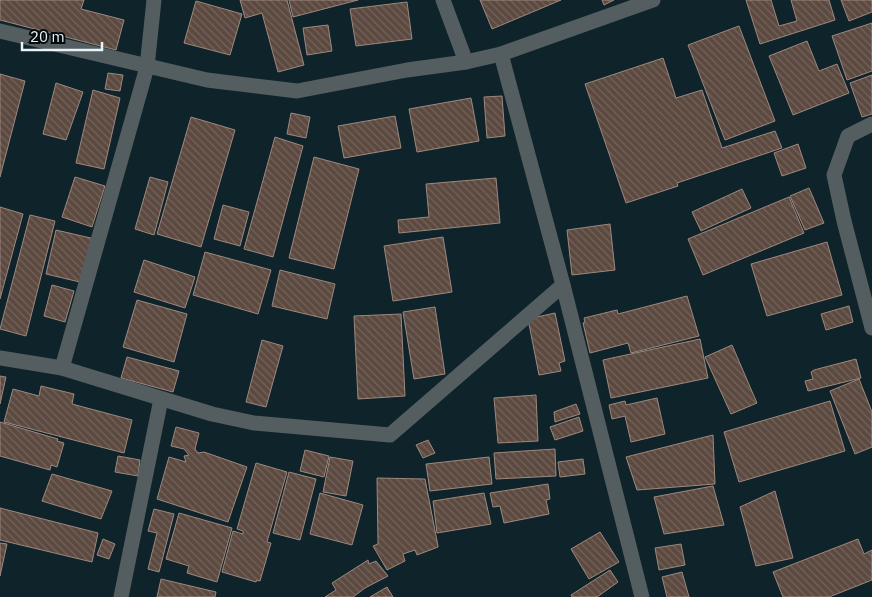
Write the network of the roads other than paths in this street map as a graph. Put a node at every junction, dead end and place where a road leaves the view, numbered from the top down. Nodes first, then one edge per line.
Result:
1 (154, 0) edge
2 (444, 0) edge
3 (653, 0) edge
4 (0, 30) edge
5 (501, 54) junction
6 (466, 62) junction
7 (148, 67) junction
8 (872, 124) edge
9 (563, 285) junction
10 (872, 328) edge
11 (0, 358) edge
12 (62, 368) junction
13 (161, 398) junction
14 (121, 597) edge
15 (642, 597) edge

1 - 7 street
2 - 6 street
3 - 5 street
4 - 7 street
5 - 6 street
5 - 9 street
6 - 7 street
7 - 12 street
8 - 10 street
9 - 13 street
9 - 15 street
11 - 12 street
12 - 13 street
13 - 14 street

